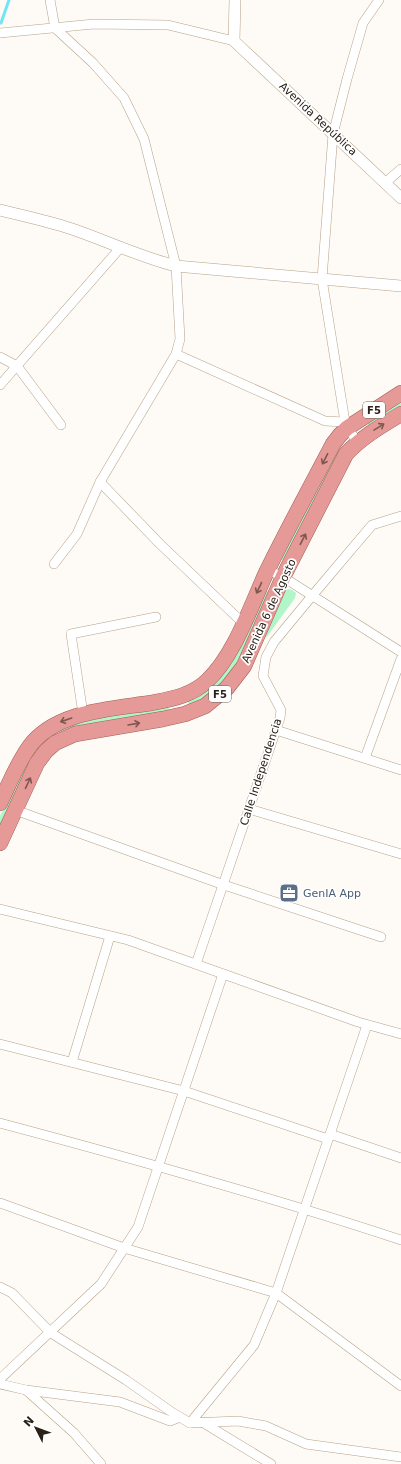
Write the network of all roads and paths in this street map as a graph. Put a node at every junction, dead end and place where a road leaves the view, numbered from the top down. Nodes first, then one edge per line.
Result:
1 (50, 0) edge
2 (235, 0) edge
3 (379, 0) edge
4 (55, 28) junction
5 (0, 33) edge
6 (234, 41) junction
7 (333, 134) junction
8 (401, 169) edge
9 (385, 183) junction
10 (401, 198) edge
11 (0, 210) edge
12 (121, 247) junction
13 (176, 266) junction
14 (322, 279) junction
15 (401, 286) edge
16 (176, 354) junction
17 (0, 357) edge
18 (17, 366) junction
19 (0, 385) edge
20 (401, 393) edge
21 (401, 414) edge
22 (61, 425) dead end
23 (346, 425) junction
24 (358, 442) junction
25 (100, 482) junction
26 (401, 516) edge
27 (54, 564) dead end
28 (268, 570) junction
29 (283, 577) junction
30 (312, 596) junction
31 (156, 617) dead end
32 (243, 623) junction
33 (401, 652) edge
34 (401, 659) edge
35 (177, 697) junction
36 (83, 714) junction
37 (181, 715) junction
38 (276, 730) junction
39 (46, 731) junction
40 (55, 744) junction
41 (365, 758) junction
42 (401, 770) edge
43 (0, 803) edge
44 (249, 809) junction
45 (15, 810) junction
46 (0, 843) edge
47 (401, 854) edge
48 (224, 885) junction
49 (0, 909) edge
50 (110, 936) junction
51 (381, 937) dead end
52 (196, 964) junction
53 (223, 974) junction
54 (367, 1024) junction
55 (401, 1034) edge
56 (0, 1044) edge
57 (72, 1062) junction
58 (184, 1091) junction
59 (0, 1123) edge
60 (329, 1137) junction
61 (401, 1158) edge
62 (158, 1166) junction
63 (0, 1203) edge
64 (305, 1208) junction
65 (401, 1240) edge
66 (124, 1248) junction
67 (0, 1286) edge
68 (276, 1293) junction
69 (51, 1333) junction
70 (0, 1380) edge
71 (0, 1384) edge
72 (401, 1386) edge
73 (26, 1390) junction
74 (180, 1417) junction
75 (202, 1422) junction
76 (190, 1423) junction
77 (401, 1457) edge
78 (101, 1464) edge
79 (271, 1464) edge

1 - 4 street
2 - 6 street
3 - 7 street
4 - 5 street
4 - 6 street
4 - 13 street
6 - 7 street, Avenida República
7 - 9 street, Avenida República
7 - 14 street
8 - 9 street
9 - 10 street, Avenida República
11 - 12 street
12 - 13 street
12 - 18 street
13 - 14 street
13 - 16 street
14 - 15 street
14 - 23 street
16 - 23 street
16 - 25 street
17 - 18 street
18 - 19 street
18 - 22 street
20 - 23 highway, Avenida 6 de Agosto / F5
24 -> 21 highway, Avenida 6 de Agosto / F5
23 - 24 street
23 -> 28 highway, Avenida 6 de Agosto / F5
29 -> 24 highway, Avenida 6 de Agosto / F5
25 - 27 street
25 - 32 street
26 - 30 street, Calle Independencia
28 - 29 street
28 -> 32 highway, Avenida 6 de Agosto / F5
29 - 30 street
29 - 37 highway, Avenida 6 de Agosto / F5
30 - 33 street
30 - 38 street, Calle Independencia
31 - 36 street
32 - 35 highway, Avenida 6 de Agosto / F5
34 - 41 street
35 - 36 highway, Avenida 6 de Agosto / F5
35 - 37 highway
36 -> 39 highway, Avenida 6 de Agosto / F5
40 -> 37 highway, Avenida 6 de Agosto / F5
38 - 41 street
38 - 44 street, Calle Independencia
39 - 40 highway
39 - 43 highway, Avenida 6 de Agosto / F5
45 -> 40 highway, Avenida 6 de Agosto / F5
41 - 42 street
44 - 47 street
44 - 48 street, Calle Independencia
45 - 46 highway, Avenida 6 de Agosto / F5
45 - 48 street
48 - 51 street
48 - 52 street, Calle Independencia
49 - 50 street
50 - 52 street
50 - 57 street
52 - 53 street
53 - 54 street
53 - 58 street
54 - 55 street
54 - 60 street
56 - 57 street
57 - 58 street
58 - 60 street
58 - 62 street
59 - 62 street
60 - 61 street
60 - 64 street
62 - 64 street
62 - 66 street
63 - 66 street
64 - 65 street
64 - 68 street
66 - 68 street
66 - 69 street
67 - 69 street
68 - 72 street
68 - 76 street
69 - 70 street
69 - 74 street
71 - 73 street
73 - 74 street
73 - 78 street
74 - 76 street
75 - 76 street
75 - 77 street
75 - 79 street

